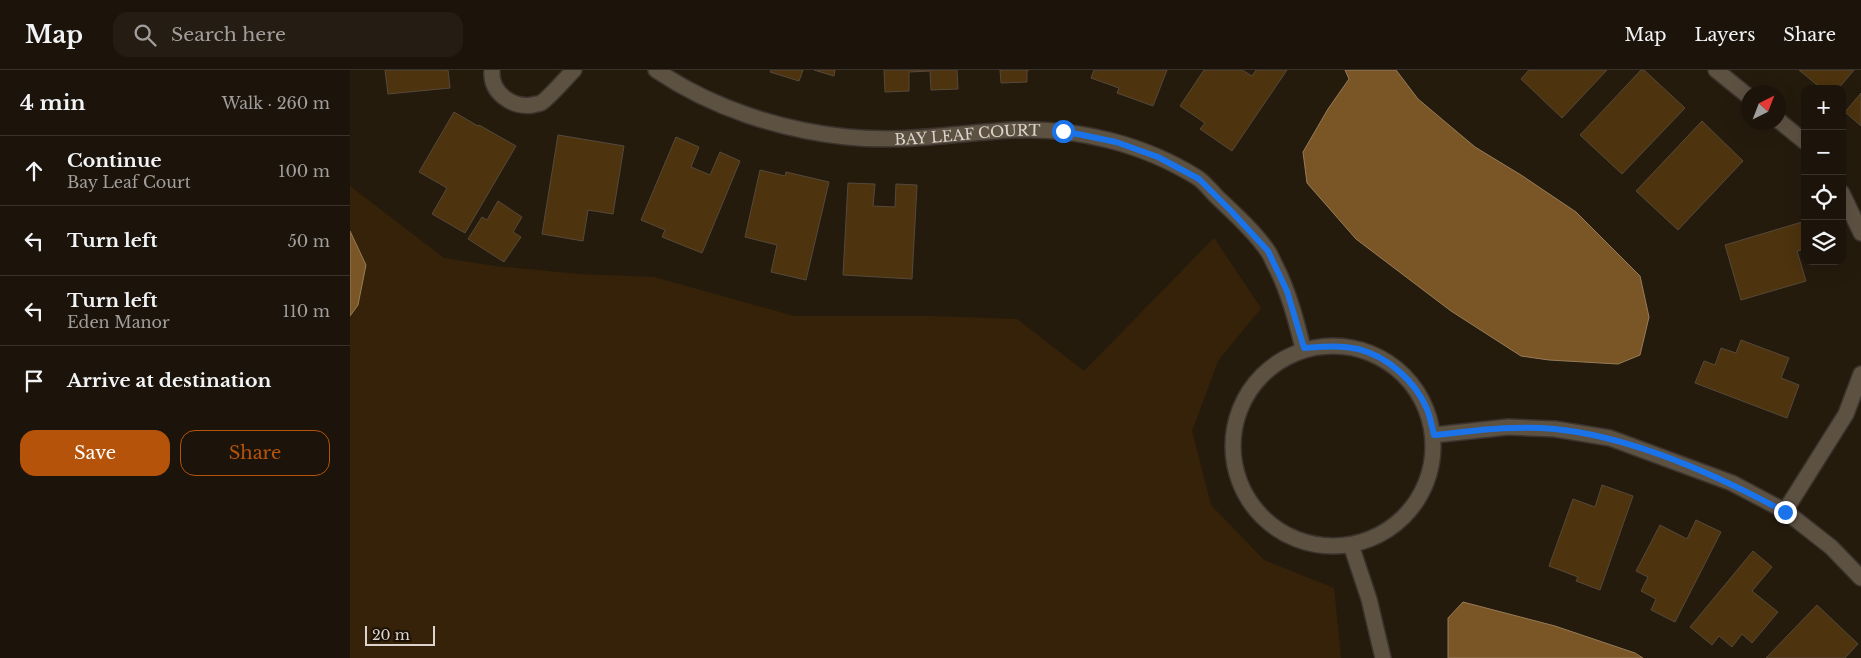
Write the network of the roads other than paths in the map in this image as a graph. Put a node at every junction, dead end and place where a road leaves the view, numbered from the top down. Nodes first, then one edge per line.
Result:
1 (492, 70) edge
2 (574, 70) edge
3 (656, 70) edge
4 (1716, 70) edge
5 (1741, 90) edge
6 (1786, 127) edge
7 (1801, 139) edge
8 (1846, 201) edge
9 (1861, 233) edge
10 (1304, 348) junction
11 (1861, 374) edge
12 (1434, 435) junction
13 (1785, 512) junction
14 (1351, 545) junction
15 (1861, 578) edge
16 (1383, 658) edge

1 - 2 street
3 - 10 street, BAY LEAF COURT
4 - 5 street
6 - 7 street
8 - 9 street
10 - 12 street
10 - 14 street
11 - 13 street
12 - 13 street
12 - 14 street
13 - 15 street
14 - 16 street

